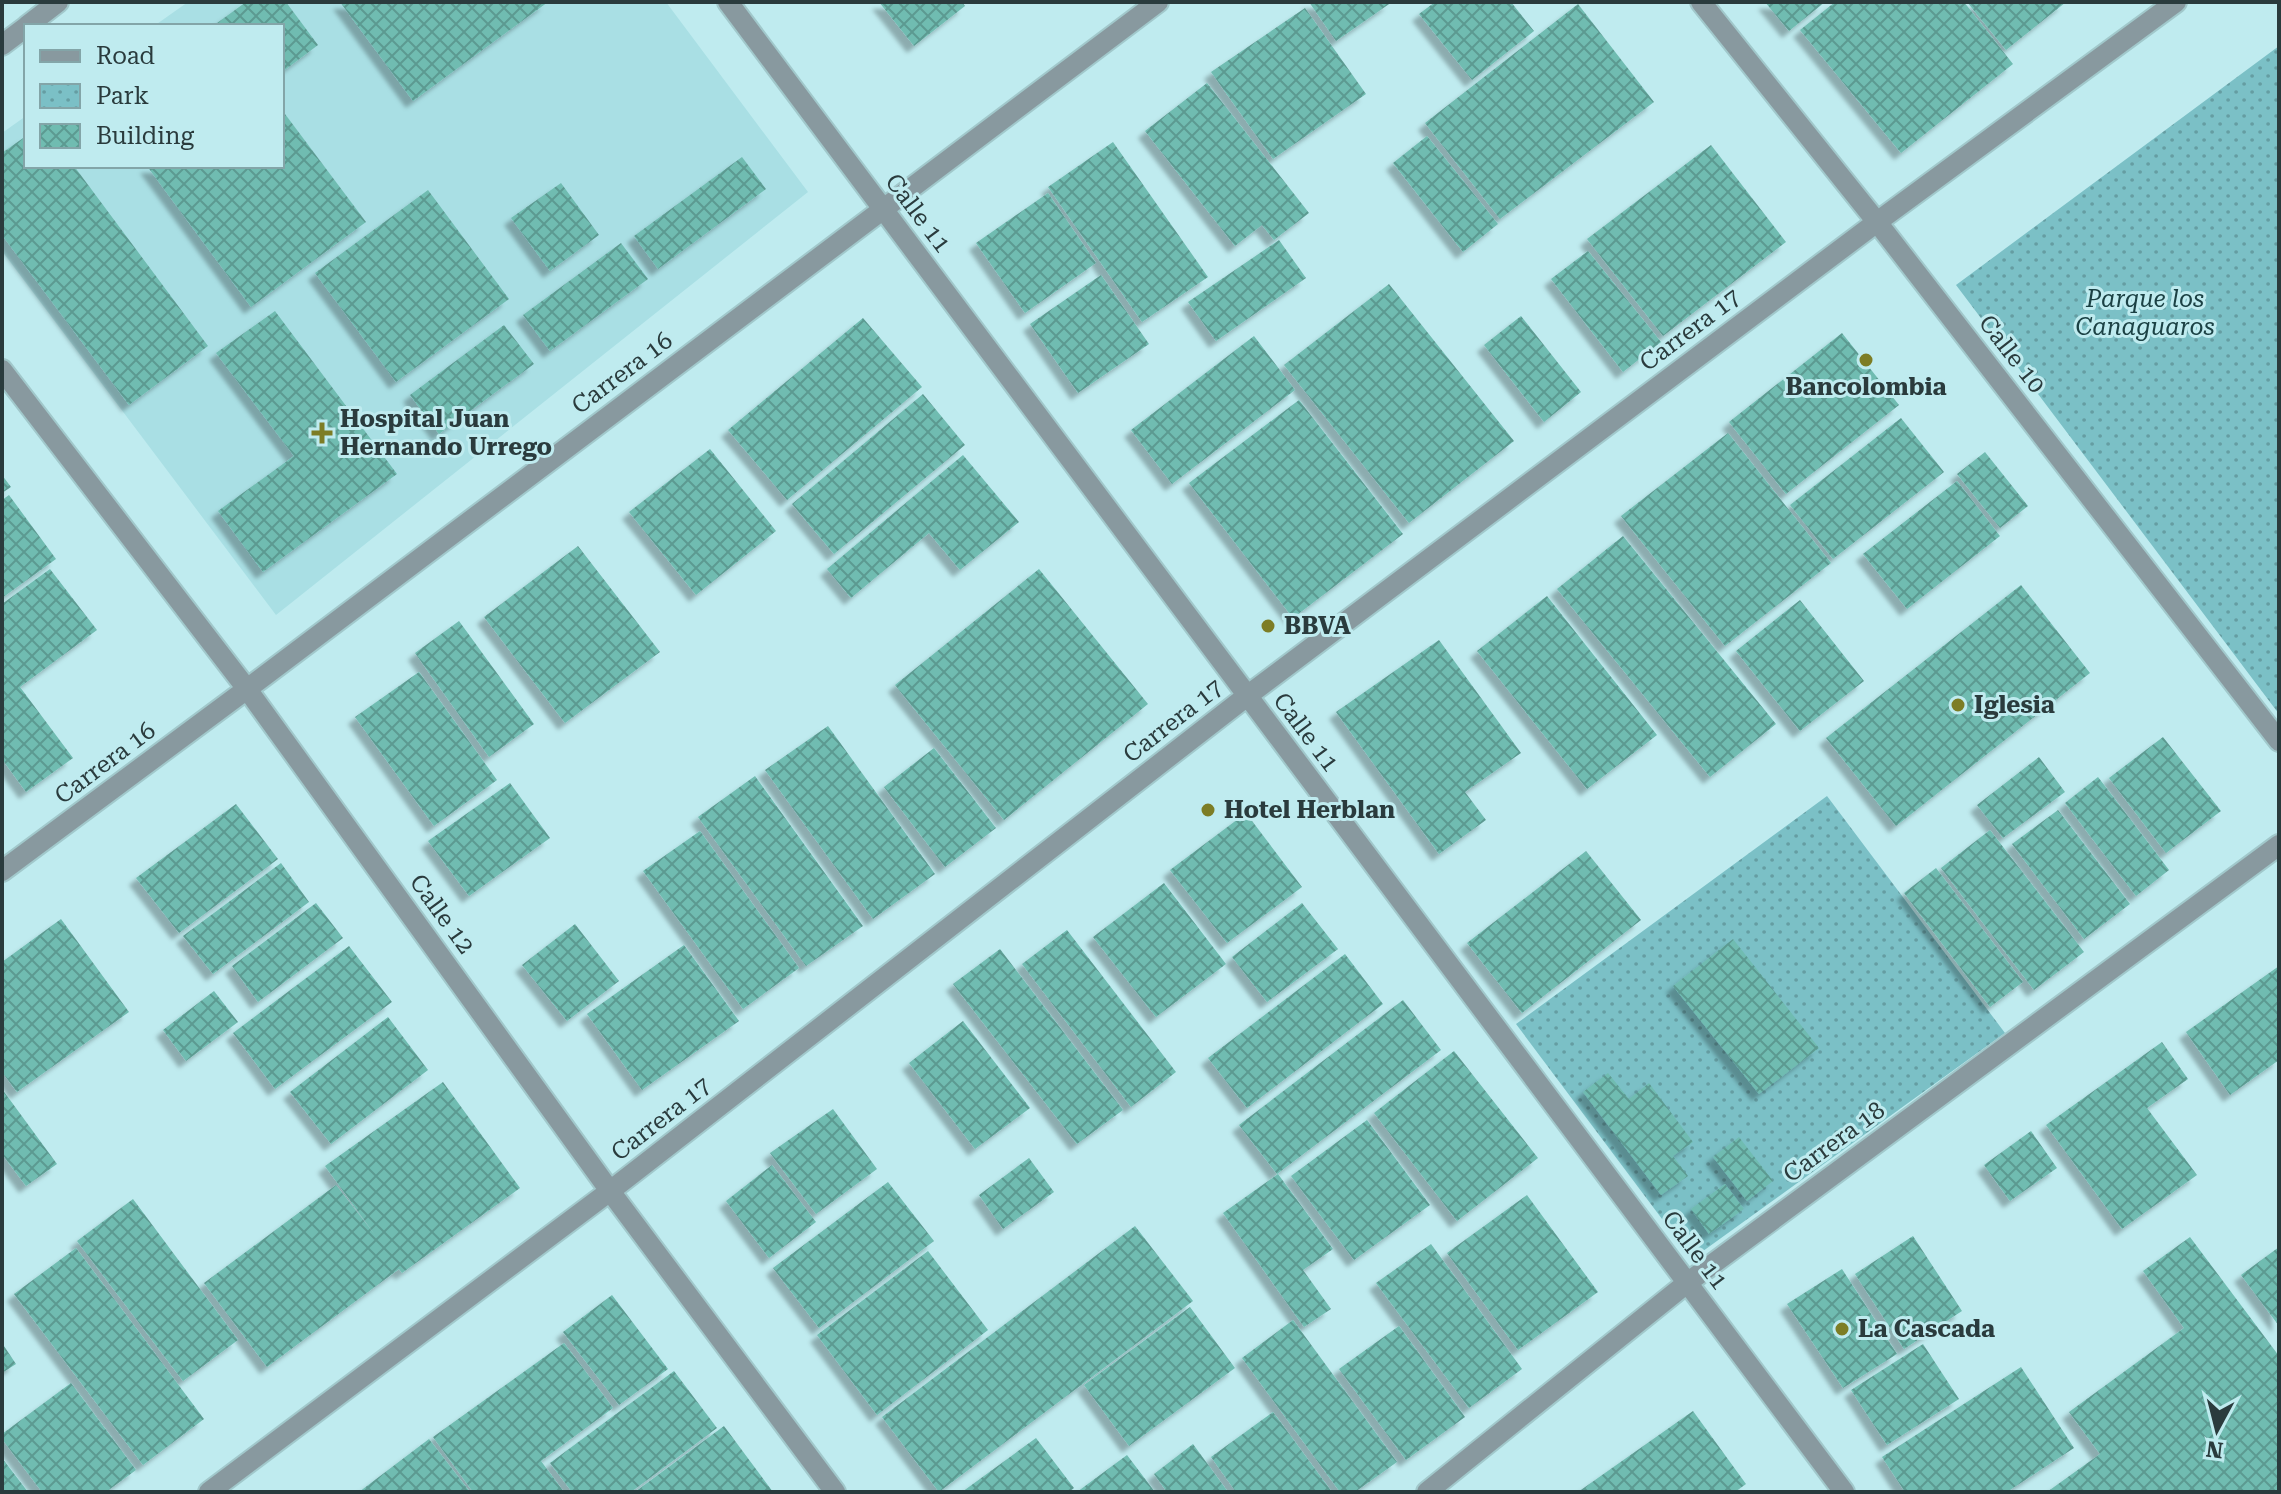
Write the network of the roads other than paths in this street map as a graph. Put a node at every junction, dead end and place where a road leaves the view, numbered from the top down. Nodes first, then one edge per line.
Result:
1 (58, 2) edge
2 (728, 2) edge
3 (1158, 2) edge
4 (1701, 2) edge
5 (2176, 2) edge
6 (30, 24) edge
7 (24, 28) edge
8 (2, 45) edge
9 (883, 209) junction
10 (1877, 222) junction
11 (2, 370) edge
12 (247, 689) junction
13 (1247, 696) junction
14 (2279, 741) edge
15 (2279, 845) edge
16 (2, 871) edge
17 (610, 1191) junction
18 (1687, 1283) junction
19 (209, 1492) edge
20 (835, 1492) edge
21 (1427, 1492) edge
22 (1844, 1492) edge

1 - 6 street
2 - 9 street, Calle 11
3 - 9 street, Carrera 16
4 - 10 street, Calle 10
5 - 10 street, Carrera 17
7 - 8 street
9 - 12 street, Carrera 16
9 - 13 street, Calle 11
10 - 13 street, Carrera 17
10 - 14 street, Calle 10
11 - 12 street, Calle 12
12 - 16 street, Carrera 16
12 - 17 street, Calle 12
13 - 17 street, Carrera 17
13 - 18 street, Calle 11
15 - 18 street, Carrera 18
17 - 19 street, Carrera 17
17 - 20 street, Calle 12
18 - 21 street, Carrera 18
18 - 22 street, Calle 11

